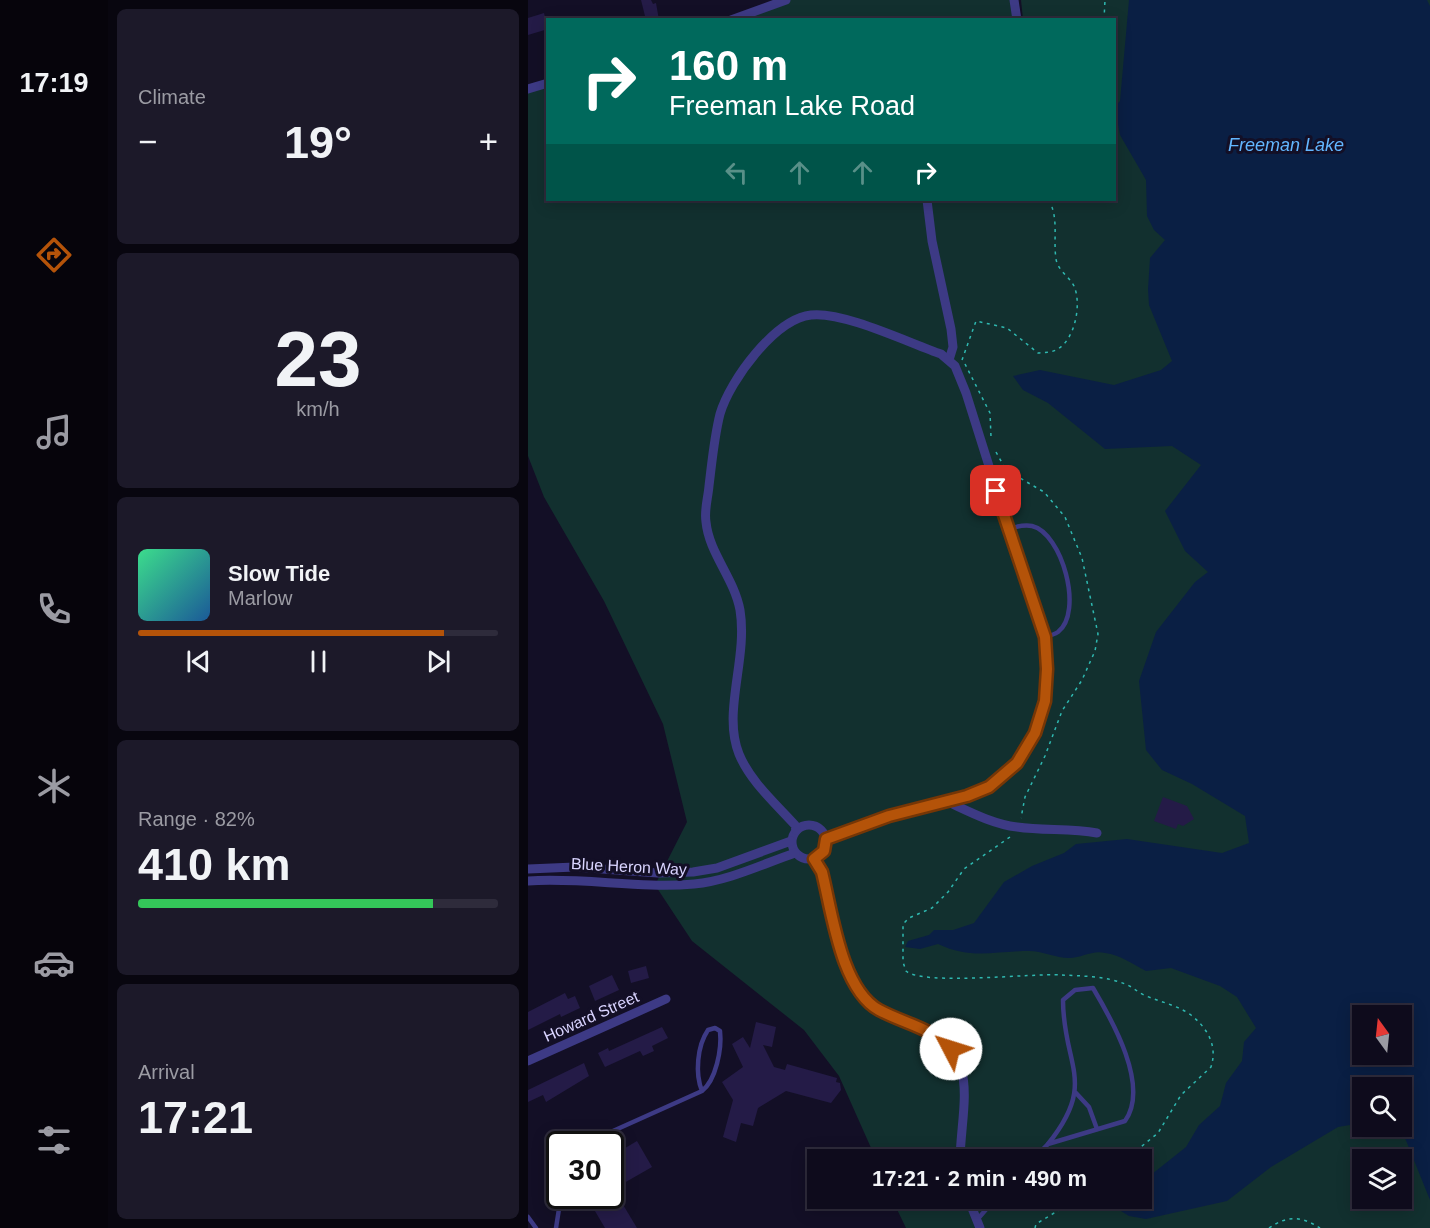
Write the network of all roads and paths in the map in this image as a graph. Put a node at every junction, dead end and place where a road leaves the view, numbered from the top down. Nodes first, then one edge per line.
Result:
1 (786, 0) edge
2 (1014, 0) edge
3 (1104, 0) edge
4 (736, 18) edge
5 (1017, 18) edge
6 (1104, 18) edge
7 (546, 84) edge
8 (528, 88) edge
9 (927, 201) edge
10 (1049, 201) edge
11 (949, 360) junction
12 (991, 438) dead end
13 (993, 448) dead end
14 (1008, 529) junction
15 (1045, 637) junction
16 (945, 801) junction
17 (1017, 827) junction
18 (796, 830) junction
19 (1097, 833) dead end
20 (826, 839) junction
21 (791, 841) junction
22 (795, 853) junction
23 (814, 859) junction
24 (528, 869) edge
25 (528, 880) edge
26 (666, 999) dead end
27 (528, 1061) edge
28 (702, 1091) junction
29 (1076, 1093) junction
30 (1097, 1129) junction
31 (613, 1131) edge
32 (1048, 1143) junction
33 (961, 1149) edge
34 (1042, 1149) edge
35 (1138, 1149) edge
36 (559, 1209) edge
37 (972, 1209) edge
38 (988, 1209) edge
39 (1061, 1209) edge
40 (528, 1217) edge
41 (978, 1224) edge
42 (536, 1228) edge
43 (556, 1228) edge
44 (1035, 1228) edge
45 (1269, 1228) edge
46 (1320, 1228) edge

1 - 4 street
2 - 5 street
3 - 6 path
7 - 8 street
9 - 11 street
10 - 12 path
11 - 14 street
11 - 18 street
13 - 17 path
14 - 15 street
14 - 15 lane
15 - 16 street
16 - 17 street
16 - 20 street
17 - 19 street
17 - 35 path
18 - 20 street
18 - 21 street
20 - 23 street
21 - 22 street
21 - 24 street, Blue Heron Way
22 - 23 street
22 - 25 street, Blue Heron Way
23 - 33 street
26 - 27 street, Howard Street
28 - 28 lane
28 - 31 lane
29 - 30 lane
29 - 30 lane
29 - 32 lane
30 - 32 lane
32 - 34 lane
36 - 43 lane
37 - 41 street
38 - 41 lane
39 - 44 path
40 - 42 lane
45 - 46 path

